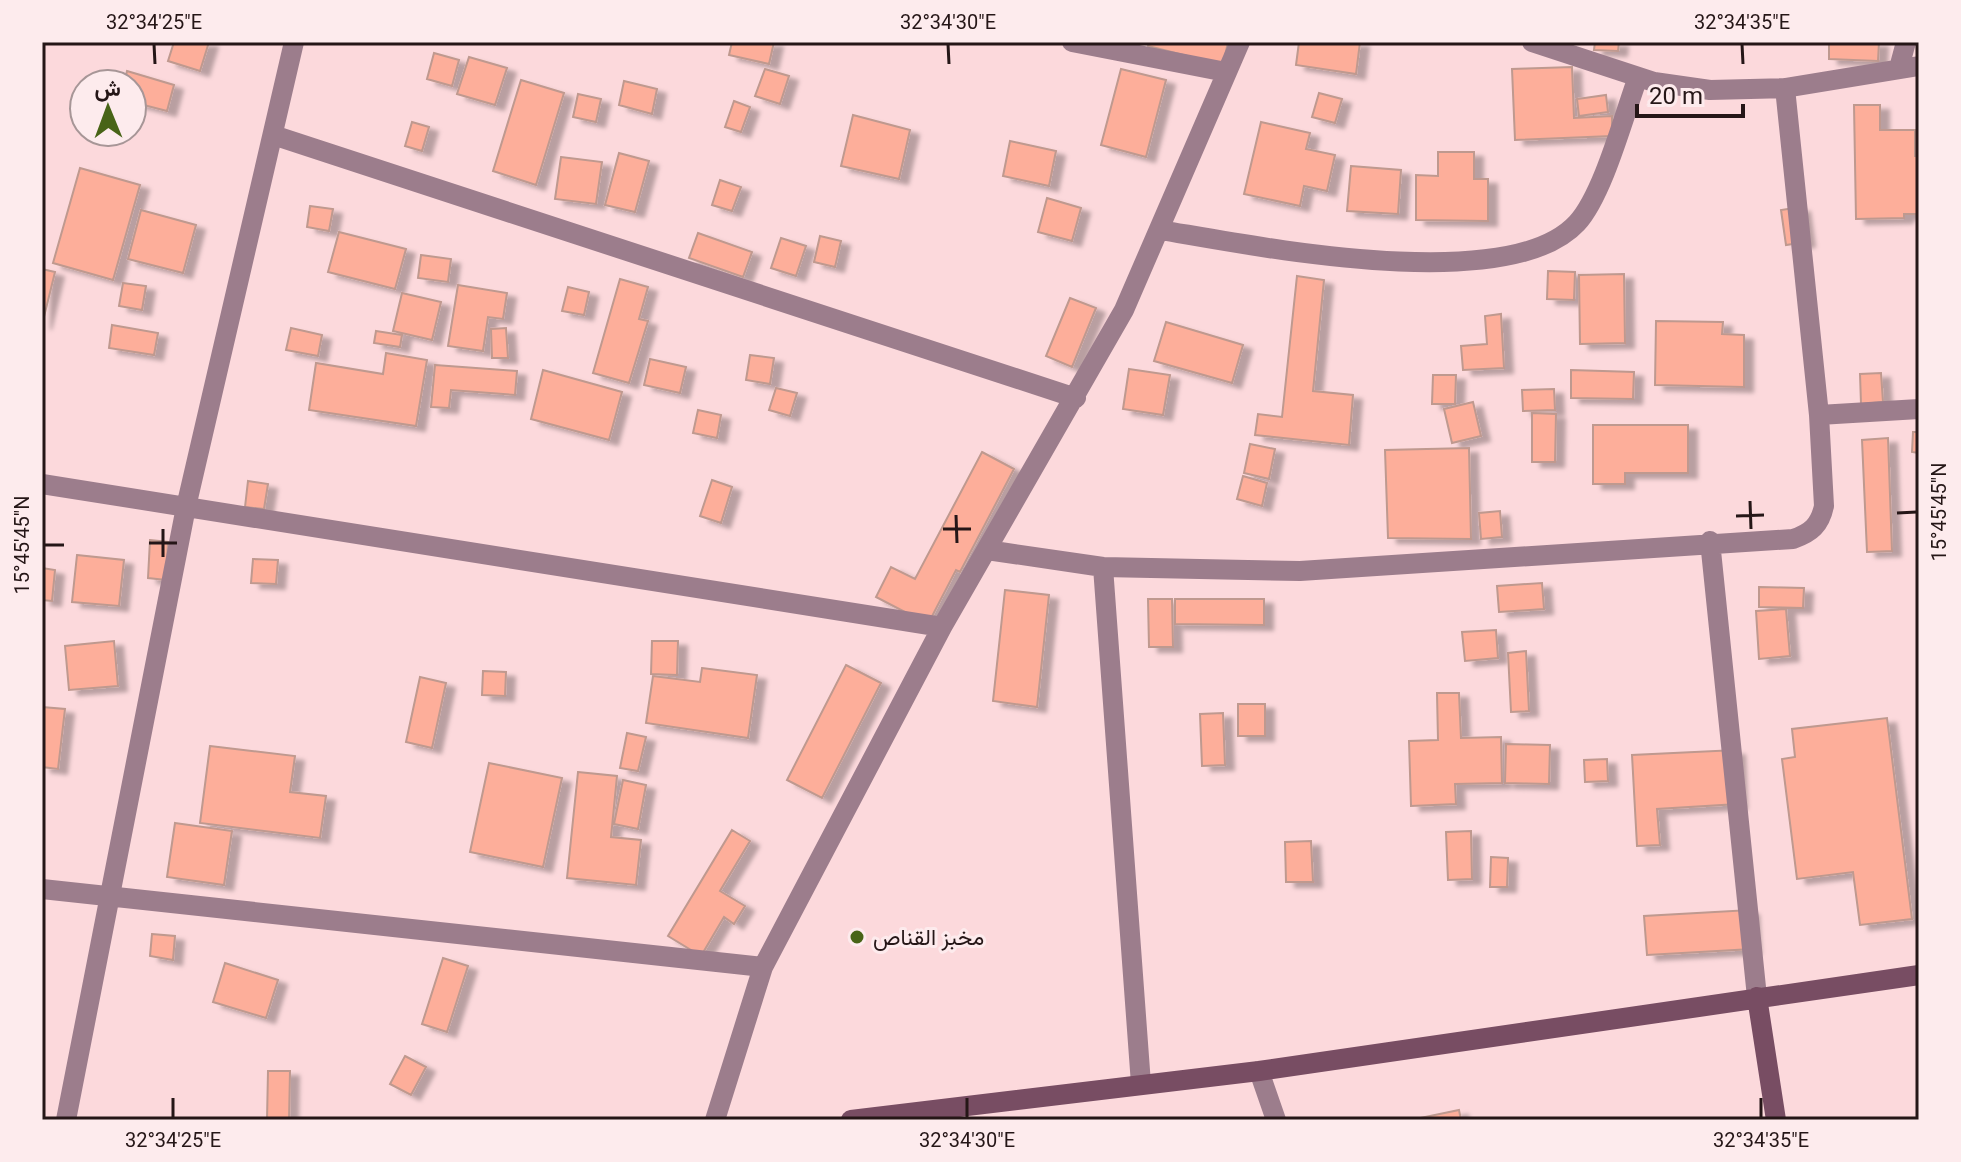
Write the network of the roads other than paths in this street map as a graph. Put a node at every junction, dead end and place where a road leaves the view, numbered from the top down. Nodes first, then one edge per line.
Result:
1 (294, 42) edge
2 (1072, 42) edge
3 (1240, 42) edge
4 (1532, 42) edge
5 (1906, 42) edge
6 (1909, 67) edge
7 (1226, 72) junction
8 (1638, 77) junction
9 (1785, 88) junction
10 (273, 135) junction
11 (1160, 230) junction
12 (1076, 398) junction
13 (1919, 409) edge
14 (1819, 415) junction
15 (42, 484) edge
16 (186, 507) junction
17 (1710, 541) junction
18 (987, 550) junction
19 (1103, 567) junction
20 (942, 627) junction
21 (42, 889) edge
22 (108, 894) junction
23 (763, 967) junction
24 (1919, 975) edge
25 (1757, 997) junction
26 (1259, 1071) junction
27 (1141, 1084) junction
28 (910, 1117) edge
29 (66, 1120) edge
30 (715, 1120) edge
31 (851, 1120) edge
32 (1276, 1120) edge
33 (1776, 1120) edge

1 - 10 street
2 - 7 street
3 - 7 street
4 - 8 street
5 - 6 street
6 - 9 street
7 - 11 street
8 - 9 street
8 - 11 street
9 - 14 street
10 - 12 street
10 - 16 street
11 - 12 street
12 - 18 street
13 - 14 street
14 - 17 street
15 - 16 street
16 - 20 street
16 - 22 street
17 - 19 street
17 - 25 street
18 - 19 street
18 - 20 street
19 - 27 street
20 - 23 street
21 - 22 street
22 - 23 street
22 - 29 street
23 - 30 street
24 - 25 street
25 - 26 street
25 - 33 street
26 - 27 street
26 - 32 street
27 - 28 street
28 - 31 street

